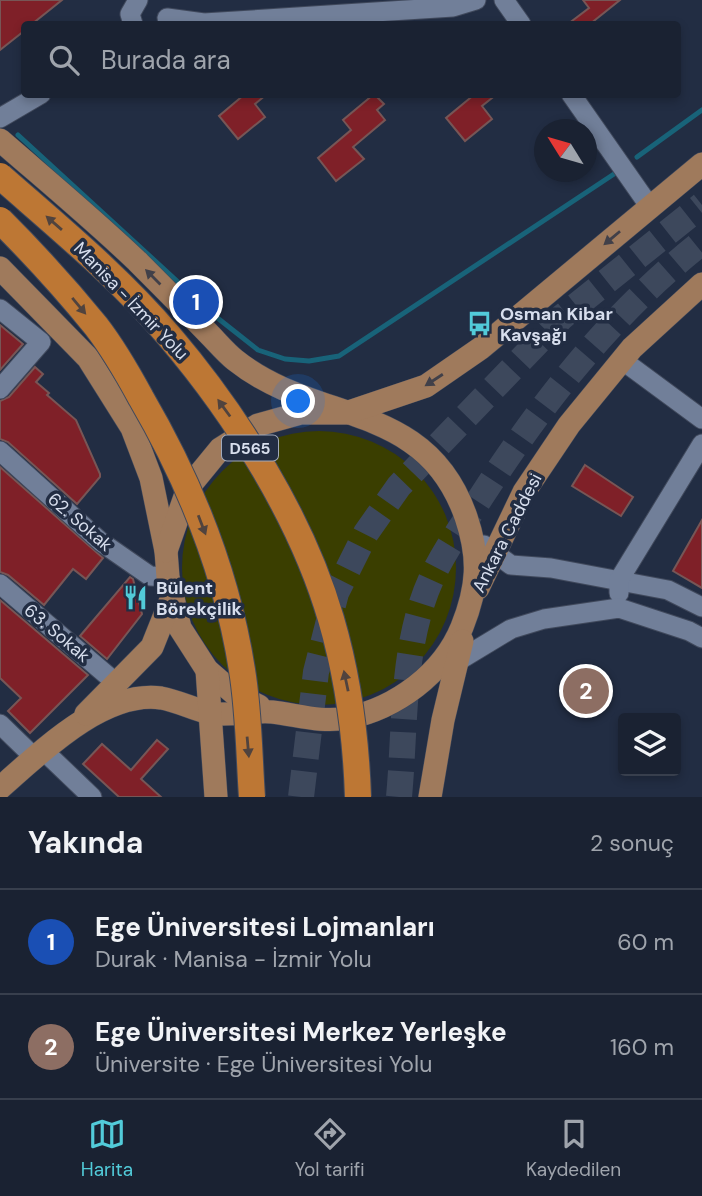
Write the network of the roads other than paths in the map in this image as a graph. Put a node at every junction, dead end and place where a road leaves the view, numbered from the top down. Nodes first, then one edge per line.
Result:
1 (138, 0) edge
2 (476, 0) edge
3 (504, 0) edge
4 (164, 14) edge
5 (132, 21) edge
6 (195, 21) edge
7 (235, 21) edge
8 (519, 21) edge
9 (34, 98) edge
10 (573, 98) edge
11 (0, 118) edge
12 (0, 140) edge
13 (702, 164) edge
14 (0, 176) edge
15 (650, 207) junction
16 (0, 220) edge
17 (0, 268) edge
18 (702, 284) edge
19 (0, 309) edge
20 (622, 360) junction
21 (0, 389) edge
22 (346, 413) junction
23 (702, 419) edge
24 (702, 444) edge
25 (0, 451) edge
26 (473, 538) junction
27 (166, 551) junction
28 (494, 553) junction
29 (619, 580) junction
30 (0, 584) edge
31 (170, 587) junction
32 (474, 597) junction
33 (702, 607) edge
34 (619, 608) junction
35 (702, 638) edge
36 (457, 661) junction
37 (207, 670) junction
38 (115, 682) junction
39 (414, 689) junction
40 (271, 712) junction
41 (211, 713) junction
42 (0, 724) edge
43 (74, 726) junction
44 (40, 754) junction
45 (0, 788) edge
46 (92, 797) edge
47 (216, 797) edge
48 (253, 797) edge
49 (358, 797) edge
50 (430, 797) edge

1 - 5 street
2 - 7 street
3 - 8 street
4 - 6 street
9 - 11 street
10 - 15 street
22 -> 12 main road
13 - 15 main road
49 -> 14 highway, Manisa - İzmir Yolu / D565, bridge
15 -> 22 main road
16 -> 48 highway, bridge
17 - 27 main road
18 - 20 main road, Ankara Caddesi
19 - 21 street
20 - 23 street
20 - 28 main road, Ankara Caddesi
22 - 26 main road
22 - 27 main road
24 - 29 street
25 - 31 street, 62. Sokak
26 - 28 street
26 - 32 main road
27 - 31 main road
28 - 29 street
28 - 32 main road, Ankara Caddesi
29 - 33 street
29 - 34 street
30 - 38 street, 63. Sokak
31 - 37 main road
31 - 38 main road
32 - 36 main road, Ankara Caddesi
32 - 39 main road
34 - 35 street
34 - 36 street
36 - 39 street
36 - 50 main road, Ankara Caddesi
37 - 40 main road
37 - 41 main road
38 - 43 main road
39 - 40 main road
40 - 41 main road
41 - 43 main road
41 - 47 main road
42 - 44 street
43 - 44 main road
44 - 45 main road
44 - 46 street

